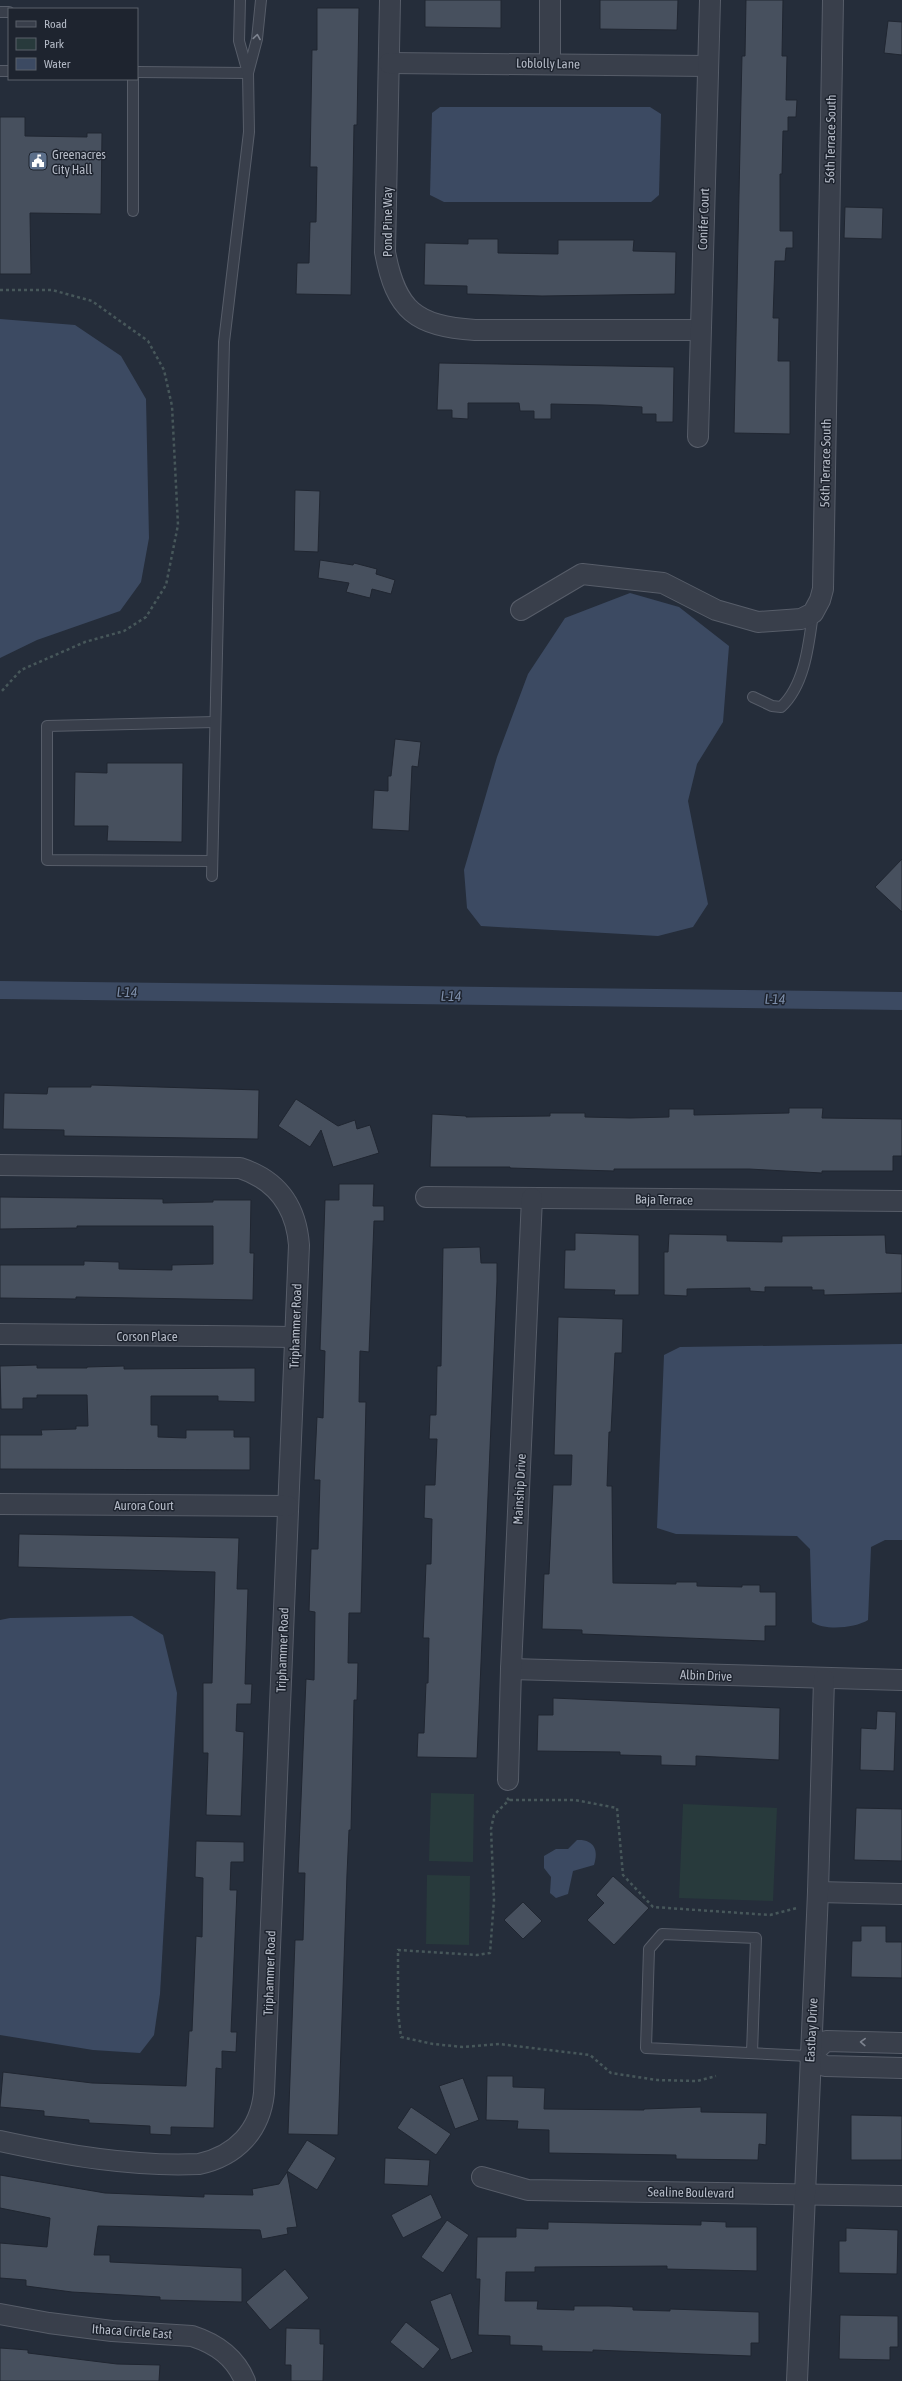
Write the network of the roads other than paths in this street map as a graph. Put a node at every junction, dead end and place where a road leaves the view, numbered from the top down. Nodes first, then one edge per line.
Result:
1 (240, 0) edge
2 (261, 0) edge
3 (390, 0) edge
4 (550, 0) edge
5 (710, 0) edge
6 (833, 0) edge
7 (389, 62) junction
8 (550, 63) junction
9 (708, 66) junction
10 (138, 72) edge
11 (248, 73) junction
12 (133, 80) edge
13 (133, 211) dead end
14 (700, 330) junction
15 (698, 437) dead end
16 (521, 610) dead end
17 (813, 613) junction
18 (754, 697) dead end
19 (215, 722) junction
20 (212, 861) junction
21 (212, 876) dead end
22 (0, 1165) edge
23 (426, 1197) dead end
24 (532, 1198) junction
25 (902, 1201) edge
26 (0, 1334) edge
27 (295, 1337) junction
28 (0, 1504) edge
29 (288, 1506) junction
30 (511, 1669) junction
31 (824, 1679) junction
32 (902, 1680) edge
33 (506, 1788) road end
34 (818, 1892) junction
35 (902, 1894) edge
36 (902, 2043) edge
37 (752, 2053) junction
38 (809, 2056) junction
39 (902, 2068) edge
40 (0, 2141) edge
41 (482, 2177) dead end
42 (804, 2194) junction
43 (902, 2196) edge
44 (0, 2314) edge
45 (245, 2381) edge
46 (797, 2381) edge

1 - 11 lane
11 -> 2 lane
3 - 7 street, Pond Pine Way
4 - 8 street
5 - 9 street, Conifer Court
6 - 17 street, 56th Terrace South
7 - 8 street, Loblolly Lane
7 - 14 street, Pond Pine Way
8 - 9 street, Loblolly Lane
9 - 14 street, Conifer Court
10 - 11 lane
11 - 19 lane
12 - 13 lane
14 - 15 street, Conifer Court
16 - 17 street
17 - 18 lane
19 - 20 lane
19 - 20 lane
20 - 21 lane
22 - 27 street, Triphammer Road
23 - 24 street, Baja Terrace
24 - 25 street, Baja Terrace
24 - 30 street, Mainship Drive
26 - 27 street, Corson Place
27 - 29 street, Triphammer Road
28 - 29 street, Aurora Court
29 - 40 street, Triphammer Road
30 - 31 street, Albin Drive
30 - 33 street, Mainship Drive
31 - 32 street, Albin Drive
31 - 34 street, Eastbay Drive
34 - 35 street
34 - 38 street, Eastbay Drive
36 -> 38 street
37 - 37 lane
37 - 38 lane
38 - 39 street
38 - 42 street, Eastbay Drive
41 - 42 street, Sealine Boulevard
42 - 43 street, Sealine Boulevard
42 - 46 street, Eastbay Drive
44 - 45 street, Ithaca Circle East

